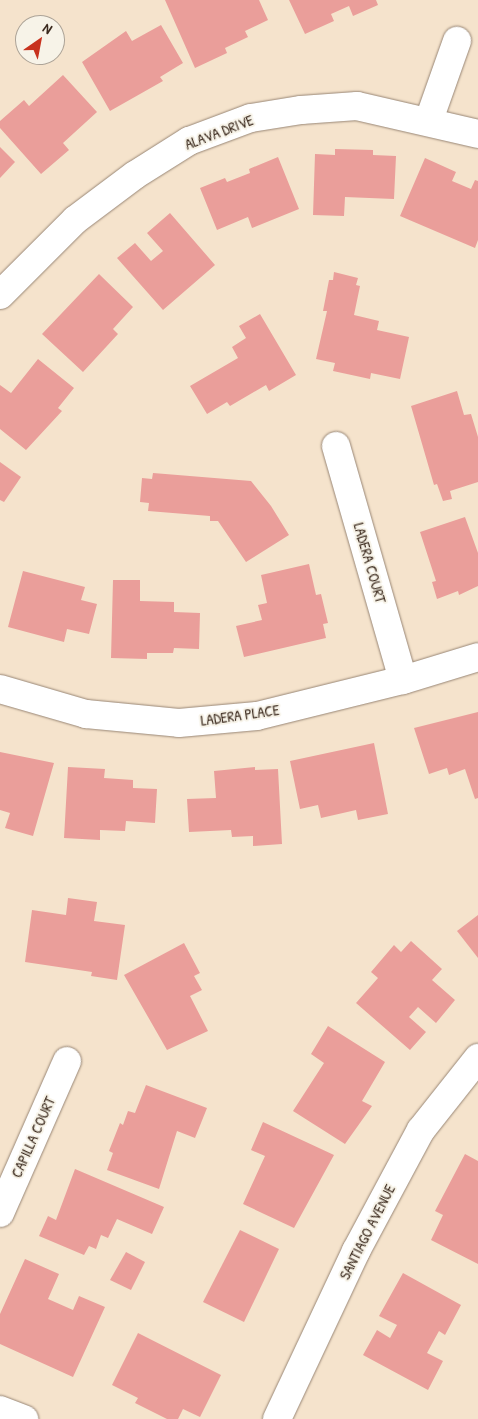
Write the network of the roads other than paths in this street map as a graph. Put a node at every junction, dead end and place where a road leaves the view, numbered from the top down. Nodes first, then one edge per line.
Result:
1 (457, 41) dead end
2 (429, 120) junction
3 (478, 134) edge
4 (0, 295) edge
5 (336, 446) dead end
6 (478, 657) edge
7 (403, 680) junction
8 (0, 689) edge
9 (478, 1058) edge
10 (67, 1061) dead end
11 (0, 1213) edge
12 (0, 1410) edge
13 (24, 1419) edge
14 (277, 1419) edge

1 - 2 street
2 - 3 street, ALAVA DRIVE
2 - 4 street, ALAVA DRIVE
5 - 7 street, LADERA COURT
6 - 7 street, LADERA PLACE
7 - 8 street, LADERA PLACE
9 - 14 street, SANTIAGO AVENUE
10 - 11 street, CAPILLA COURT
12 - 13 street

